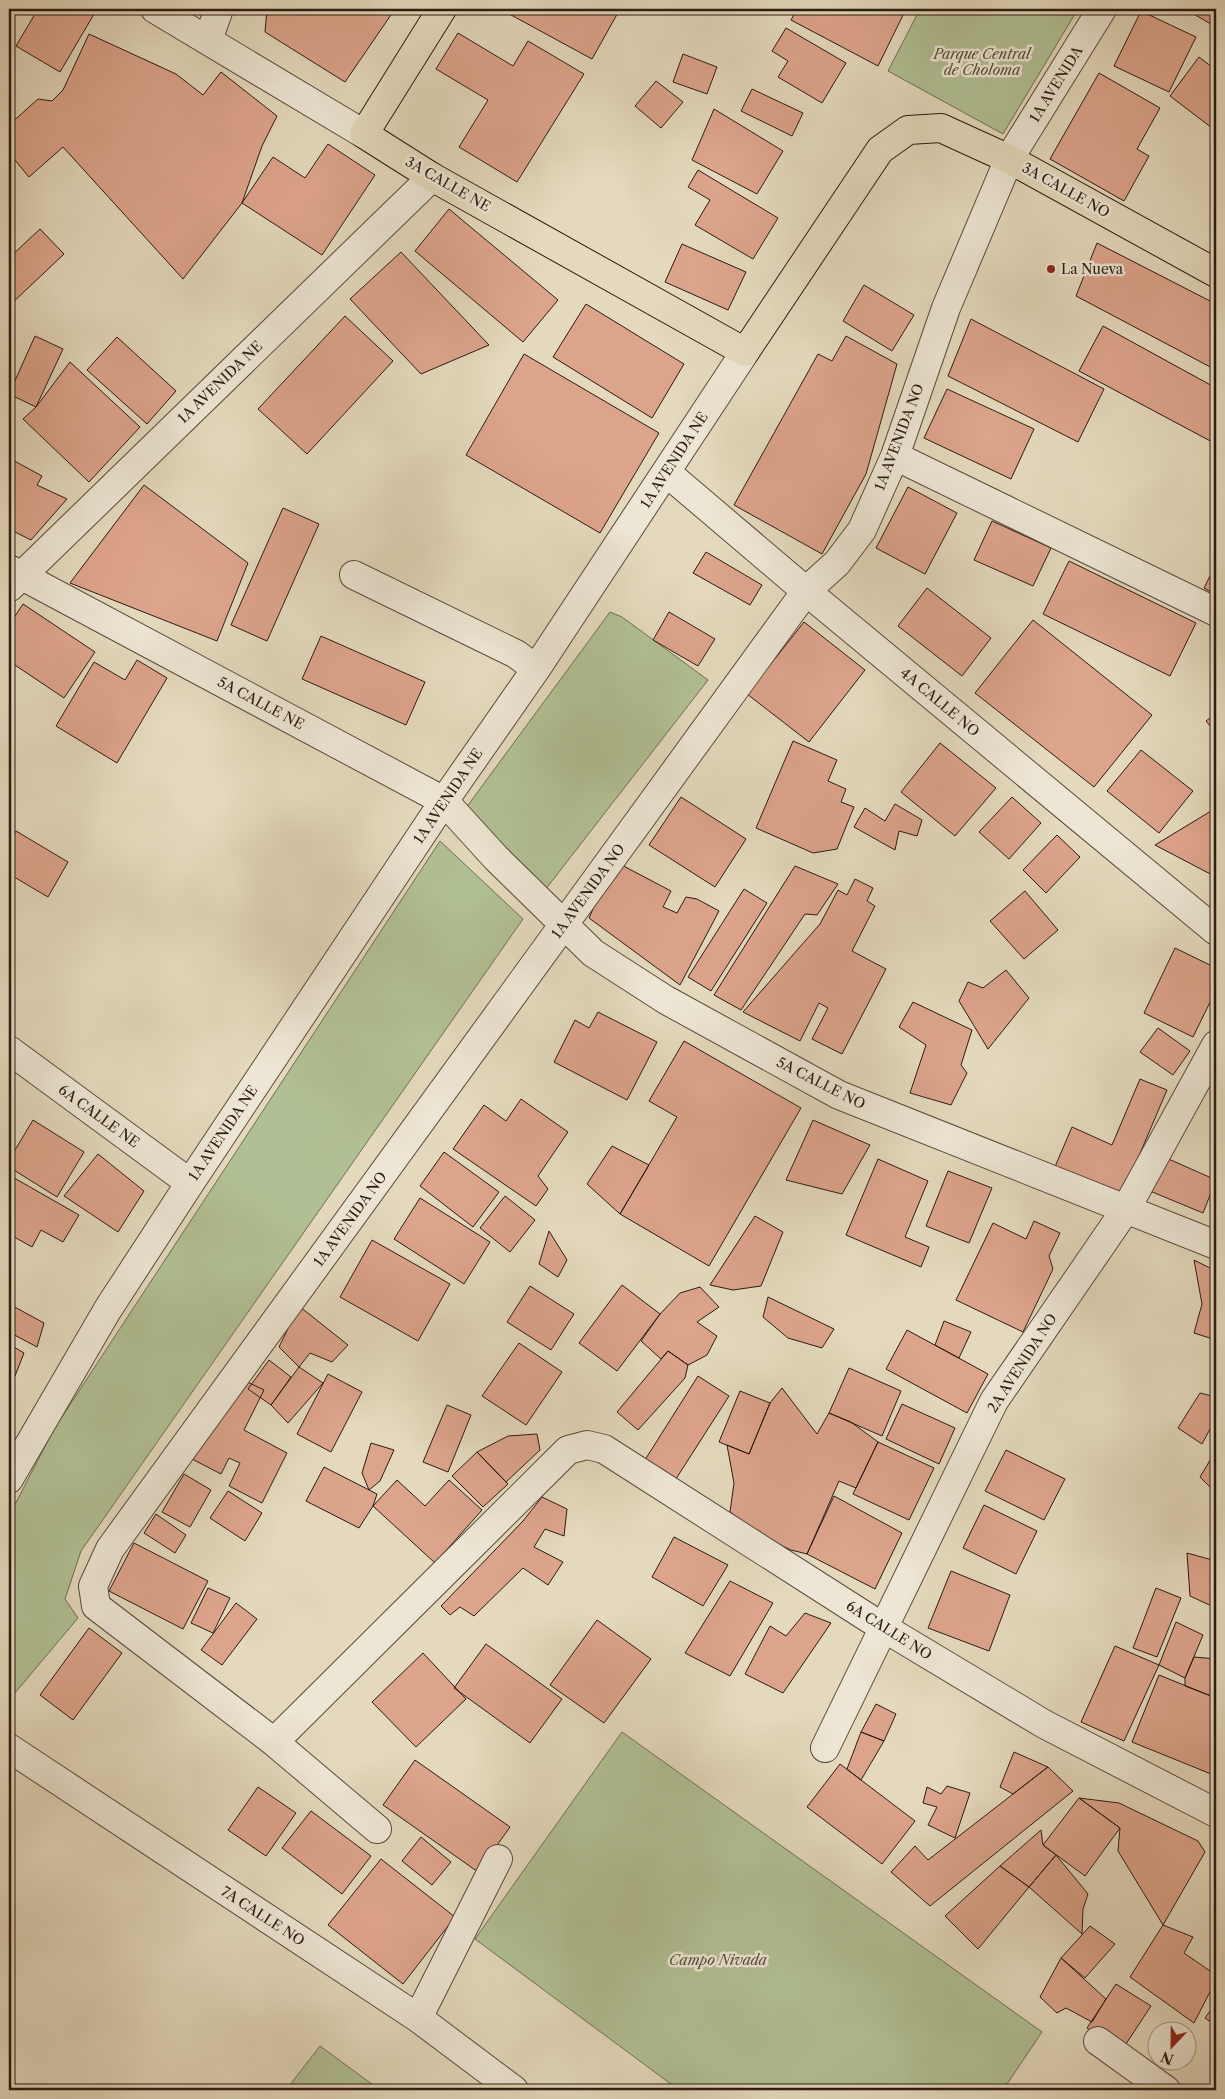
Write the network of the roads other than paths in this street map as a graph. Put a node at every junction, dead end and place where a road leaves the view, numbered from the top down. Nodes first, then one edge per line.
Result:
1 (155, 9) edge
2 (220, 9) edge
3 (442, 9) edge
4 (1102, 9) edge
5 (208, 40) junction
6 (908, 130) joint
7 (364, 134) junction
8 (1009, 159) junction
9 (432, 176) junction
10 (1216, 273) edge
11 (745, 352) junction
12 (895, 456) junction
13 (666, 472) junction
14 (354, 575) dead end
15 (13, 578) edge
16 (806, 590) junction
17 (1216, 612) edge
18 (536, 669) junction
19 (444, 800) junction
20 (496, 858) joint
21 (563, 925) junction
22 (1216, 931) edge
23 (1216, 1045) edge
24 (9, 1050) edge
25 (190, 1183) junction
26 (1126, 1209) junction
27 (1216, 1245) edge
28 (9, 1478) edge
29 (884, 1628) junction
30 (274, 1742) junction
31 (9, 1748) edge
32 (825, 1748) dead end
33 (1216, 1813) edge
34 (377, 1829) dead end
35 (498, 1858) dead end
36 (418, 2018) junction
37 (1098, 2040) dead end
38 (514, 2090) edge
39 (1166, 2090) edge

1 - 5 street, 3A CALLE NE
2 - 5 street
3 - 7 main road
4 - 8 street, 1A AVENIDA
5 - 7 street, 3A CALLE NE
6 - 8 main road, 3A CALLE NO
6 - 11 main road, 1A AVENIDA NE
7 - 9 main road, 3A CALLE NE
8 - 10 main road, 3A CALLE NO
8 - 12 street, 1A AVENIDA NO
9 - 11 main road, 3A CALLE NE
9 - 15 street, 1A AVENIDA NE
11 - 13 street, 1A AVENIDA NE
12 - 16 street, 1A AVENIDA NO
12 - 17 street
13 - 16 street, 4A CALLE NO
13 - 18 street, 1A AVENIDA NE
14 - 18 street
15 - 19 street, 5A CALLE NE
16 - 21 street, 1A AVENIDA NO
16 - 22 street, 4A CALLE NO
18 - 19 street, 1A AVENIDA NE
19 - 20 street, 5A CALLE NE
19 - 25 street, 1A AVENIDA NE
20 - 21 street, 5A CALLE NO
21 - 26 street, 5A CALLE NO
21 - 30 street, 1A AVENIDA NO
23 - 26 street, 2A AVENIDA NO
24 - 25 street, 6A CALLE NE
25 - 28 street, 1A AVENIDA NE
26 - 27 street, 5A CALLE NO
26 - 29 street, 2A AVENIDA NO
29 - 30 street, 6A CALLE NO
29 - 32 street, 2A AVENIDA NO
29 - 33 street, 6A CALLE NO
30 - 34 street
31 - 36 street, 7A CALLE NO
35 - 36 street
36 - 38 street, 7A CALLE NO
37 - 39 street

